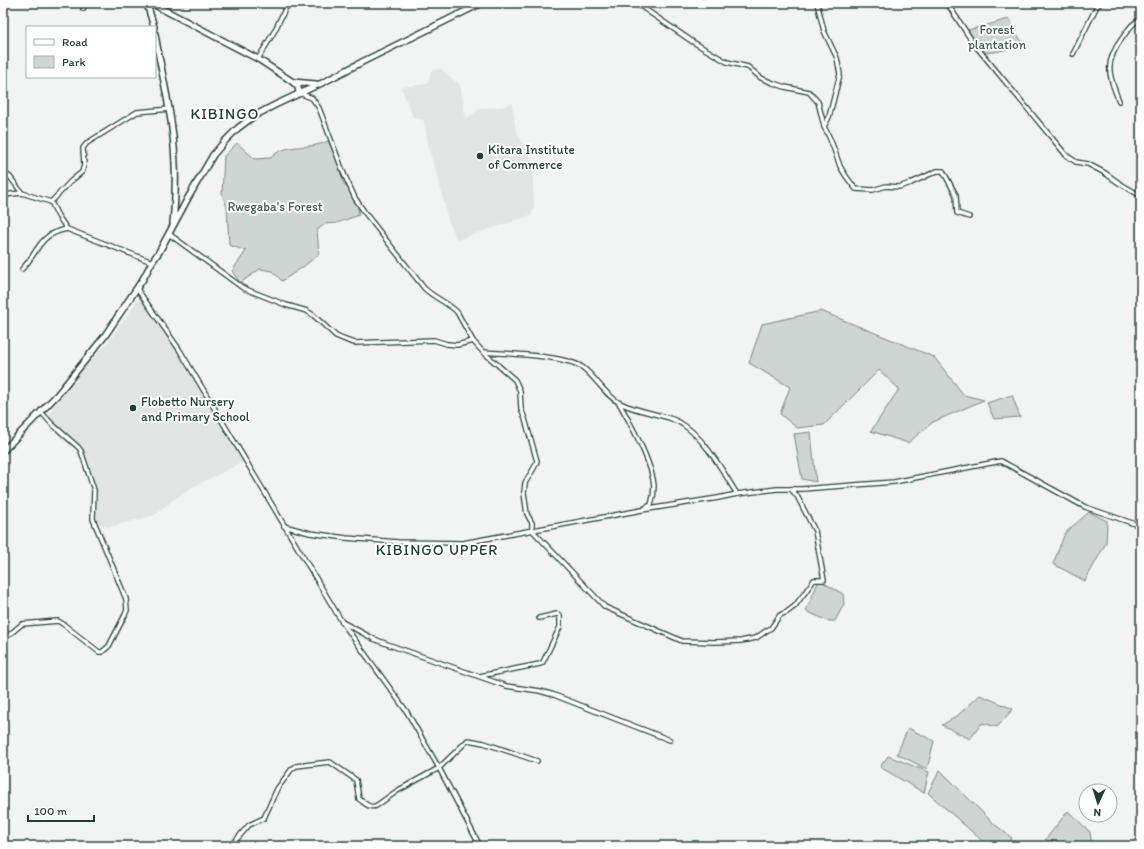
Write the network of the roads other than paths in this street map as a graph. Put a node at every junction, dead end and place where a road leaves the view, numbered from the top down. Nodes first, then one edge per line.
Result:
1 (85, 3) edge
2 (148, 3) edge
3 (151, 3) edge
4 (288, 3) edge
5 (482, 3) edge
6 (636, 3) edge
7 (817, 3) edge
8 (947, 3) edge
9 (1101, 3) edge
10 (83, 9) dead end
11 (1141, 19) edge
12 (154, 26) edge
13 (156, 39) edge
14 (1073, 54) dead end
15 (258, 58) junction
16 (293, 82) junction
17 (318, 84) junction
18 (299, 93) junction
19 (1119, 101) dead end
20 (170, 110) junction
21 (824, 128) junction
22 (3, 172) edge
23 (22, 193) junction
24 (3, 195) edge
25 (1141, 196) edge
26 (51, 202) junction
27 (969, 217) dead end
28 (173, 226) junction
29 (67, 229) junction
30 (169, 234) junction
31 (152, 262) junction
32 (22, 269) dead end
33 (137, 289) junction
34 (473, 341) junction
35 (483, 352) junction
36 (619, 403) junction
37 (41, 412) junction
38 (3, 451) edge
39 (791, 488) junction
40 (737, 494) junction
41 (642, 510) junction
42 (284, 526) junction
43 (1141, 526) edge
44 (532, 530) junction
45 (539, 618) dead end
46 (342, 622) junction
47 (3, 640) edge
48 (479, 676) junction
49 (670, 740) dead end
50 (537, 761) dead end
51 (439, 768) junction
52 (230, 846) edge
53 (480, 846) edge

1 - 10 street
2 - 12 main road
3 - 15 main road
4 - 15 street
5 - 17 main road
6 - 21 street
7 - 21 street
8 - 25 street
9 - 14 street
11 - 19 street
13 - 20 main road
15 - 16 main road
16 - 17 main road
16 - 18 main road
17 - 18 main road
18 - 28 main road
18 - 34 street
20 - 26 street
20 - 28 main road
21 - 27 street
22 - 23 street
23 - 24 street
23 - 26 street
26 - 29 street
28 - 30 main road
29 - 31 street
29 - 32 street
30 - 31 main road
30 - 34 street
31 - 33 main road
33 - 37 main road
33 - 42 street
34 - 35 street
35 - 36 street
35 - 44 street
36 - 40 street
36 - 41 street
37 - 38 main road
37 - 47 street
39 - 40 street
39 - 43 street
39 - 44 street
40 - 41 street
41 - 44 street
42 - 44 street
42 - 46 street
45 - 48 street
46 - 48 street
46 - 51 street
48 - 49 street
50 - 51 street
51 - 52 street
51 - 53 street

